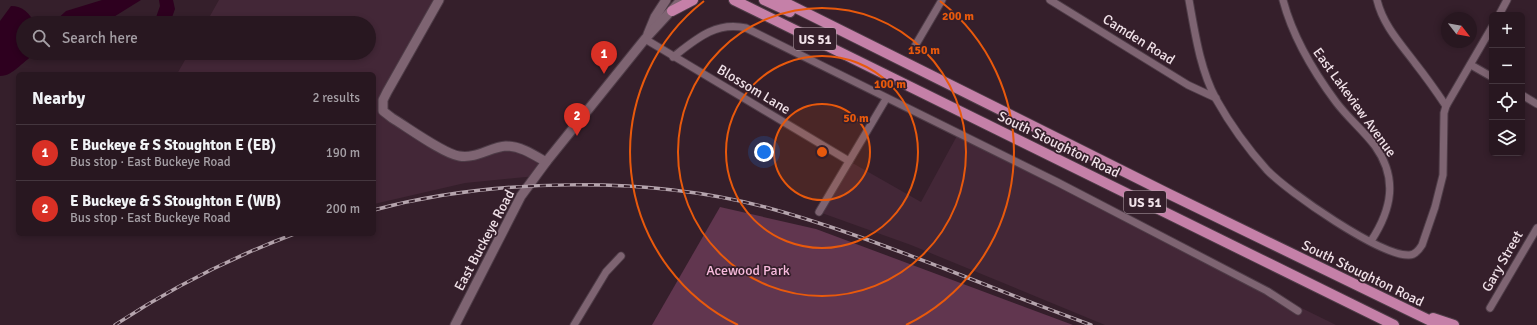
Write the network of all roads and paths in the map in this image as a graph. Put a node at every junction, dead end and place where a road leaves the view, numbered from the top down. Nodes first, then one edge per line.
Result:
1 (438, 0) edge
2 (666, 0) edge
3 (681, 0) edge
4 (693, 0) edge
5 (734, 0) edge
6 (764, 0) edge
7 (780, 0) edge
8 (942, 0) edge
9 (1050, 0) edge
10 (1189, 0) edge
11 (1283, 0) edge
12 (1377, 0) edge
13 (1507, 0) edge
14 (672, 12) junction
15 (1500, 12) edge
16 (1489, 32) edge
17 (854, 36) junction
18 (645, 39) junction
19 (915, 46) dead end
20 (674, 57) junction
21 (1471, 65) junction
22 (1489, 75) edge
23 (1525, 97) edge
24 (886, 98) junction
25 (1216, 98) junction
26 (1537, 104) edge
27 (1446, 106) junction
28 (849, 160) junction
29 (546, 162) junction
30 (818, 212) dead end
31 (1537, 228) edge
32 (1371, 242) junction
33 (621, 256) dead end
34 (1395, 304) junction
35 (1490, 308) dead end
36 (1298, 311) dead end
37 (455, 325) edge
38 (574, 325) edge
39 (1394, 325) edge
40 (1439, 325) edge
41 (1454, 325) edge

1 - 29 main road
2 - 18 main road, East Buckeye Road
3 - 14 main road, East Buckeye Road
4 - 14 main road
5 - 39 main road, South Stoughton Road / US 51
6 - 17 main road
7 - 17 main road, South Stoughton Road / US 51
8 - 19 street
9 - 25 street, Camden Road
10 - 25 street
11 - 32 street, East Lakeview Avenue
12 - 27 street
13 - 15 street
14 - 18 main road, East Buckeye Road
16 - 21 street
17 - 34 main road, South Stoughton Road / US 51
18 - 20 street, Blossom Lane
18 - 29 main road, East Buckeye Road
20 - 24 street
20 - 28 street, Blossom Lane
21 - 22 street
21 - 27 street
23 - 26 street
24 - 28 street
24 - 36 street
25 - 32 street
27 - 32 street
28 - 30 street
29 - 37 main road, East Buckeye Road
31 - 35 street, Gary Street
33 - 38 street
34 - 40 main road, South Stoughton Road / US 51
34 - 41 main road

